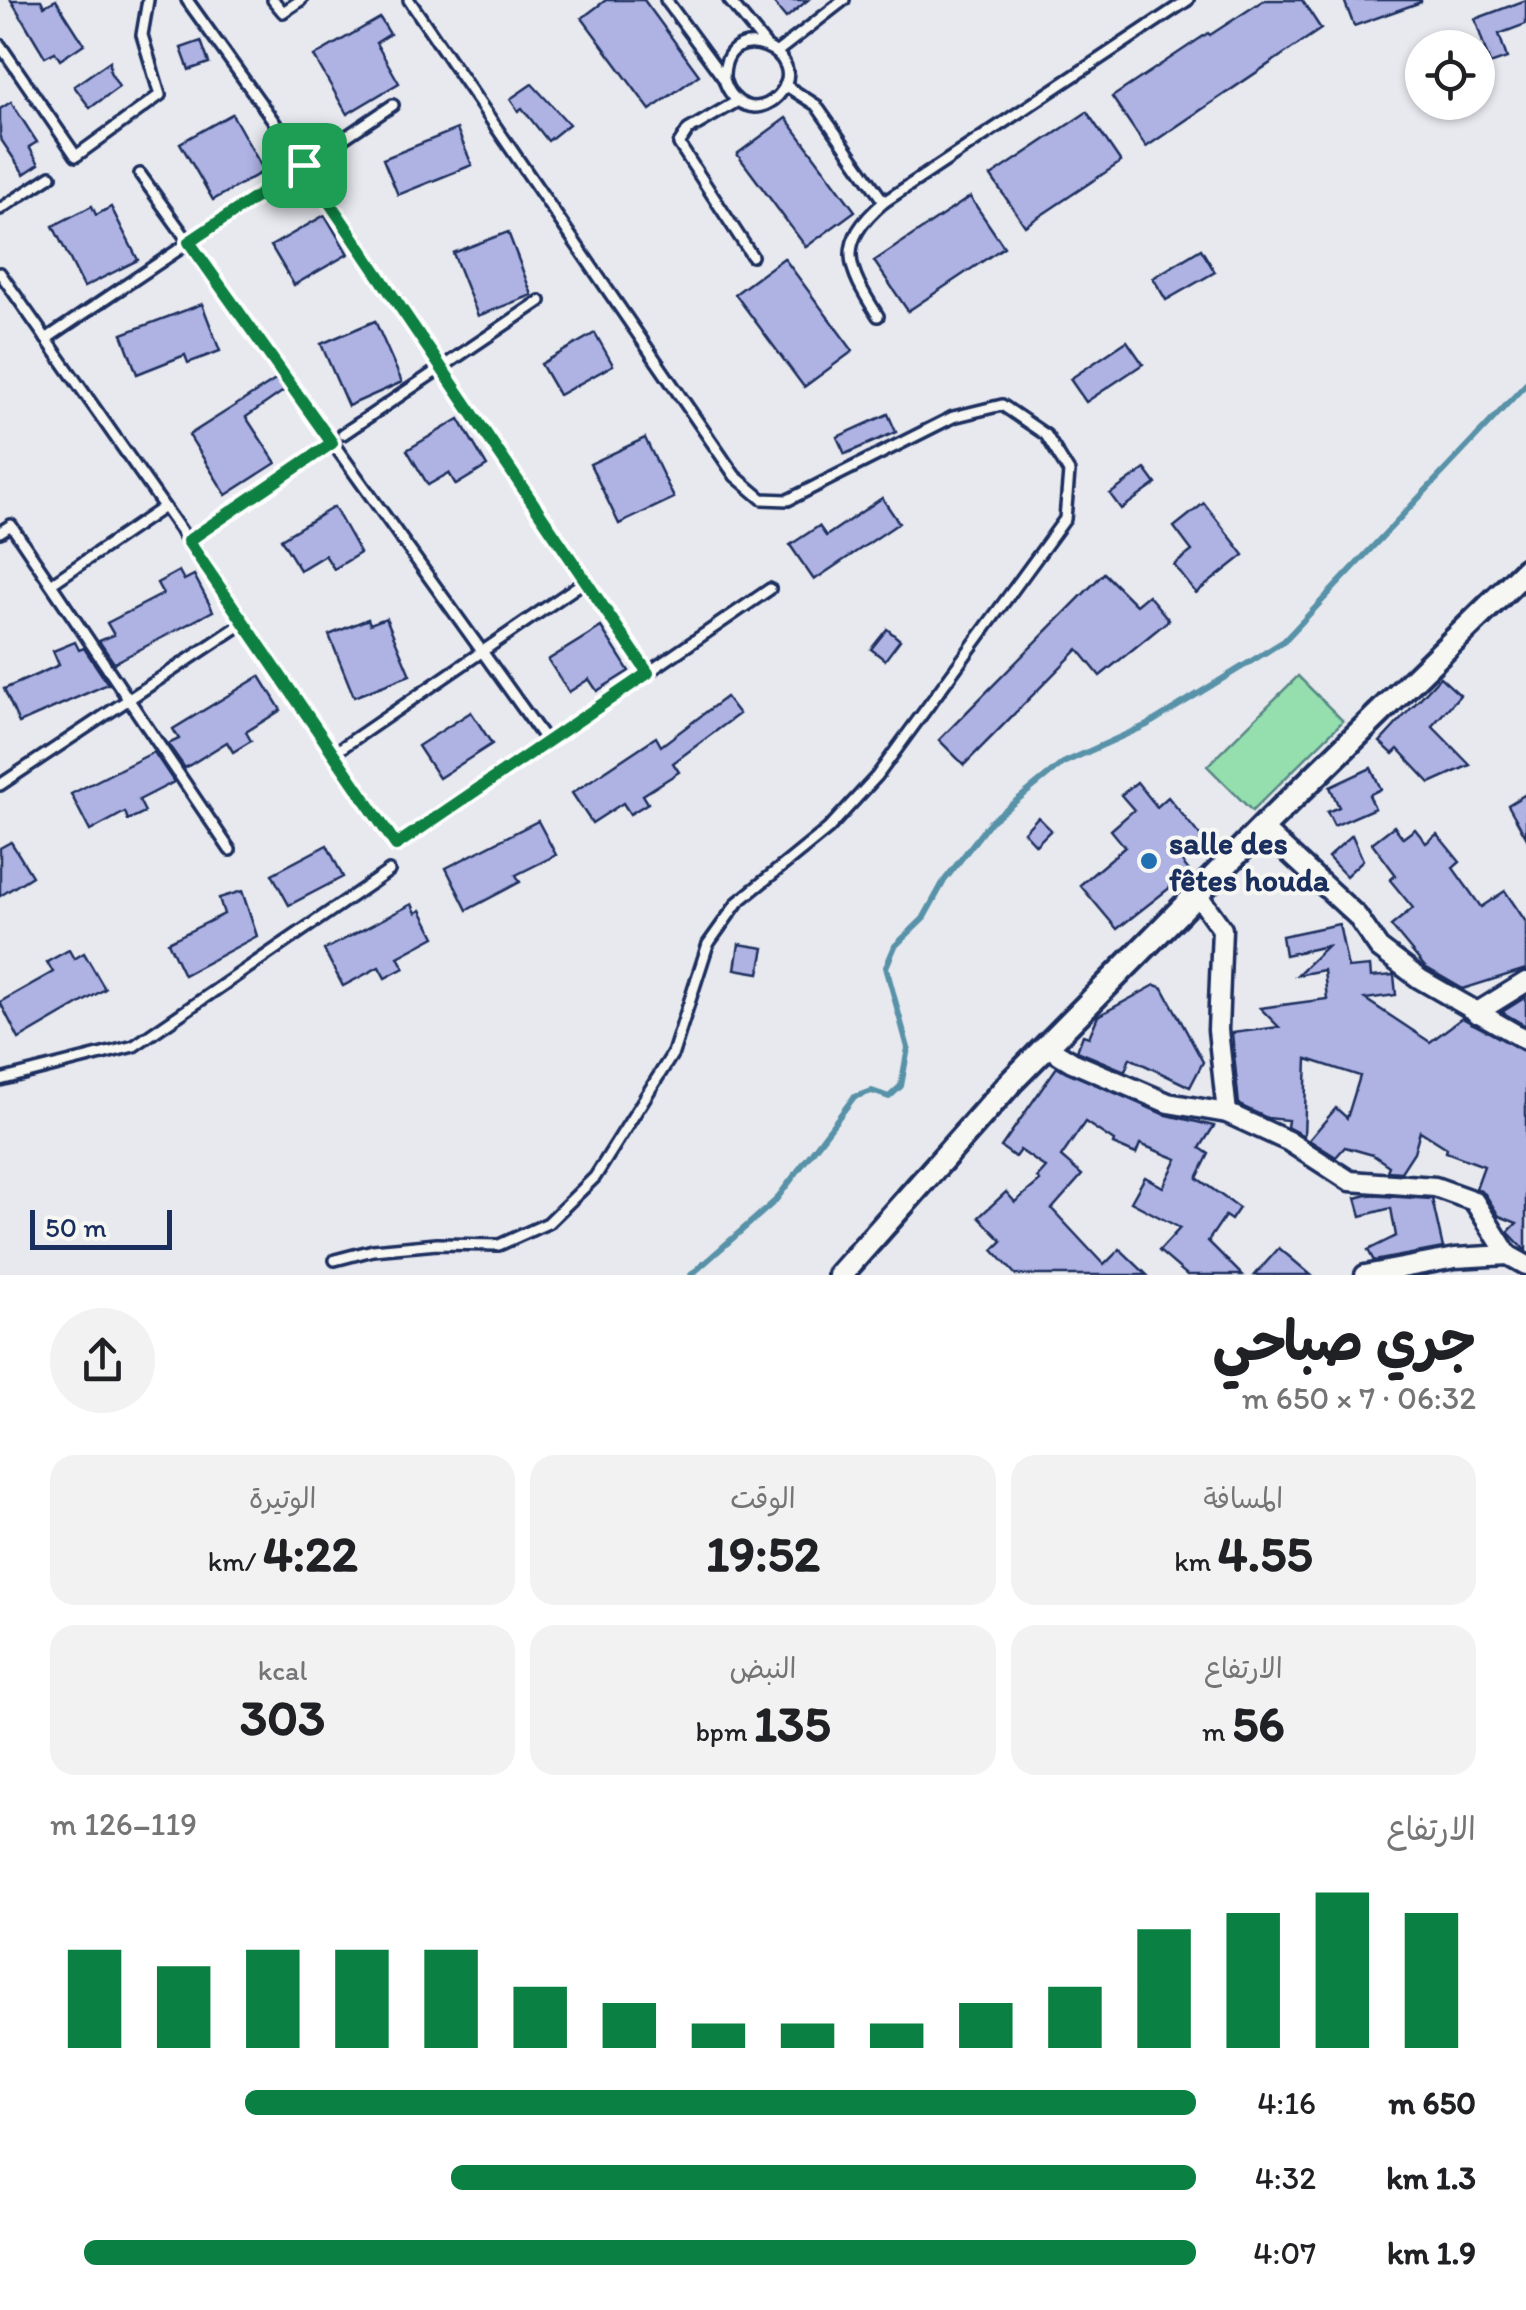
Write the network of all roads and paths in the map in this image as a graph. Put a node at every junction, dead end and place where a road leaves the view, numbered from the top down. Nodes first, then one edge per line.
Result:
1 (148, 0) edge
2 (187, 0) edge
3 (274, 0) edge
4 (301, 0) edge
5 (409, 0) edge
6 (666, 0) edge
7 (728, 0) edge
8 (844, 0) edge
9 (1188, 0) edge
10 (765, 44) junction
11 (0, 45) edge
12 (777, 52) junction
13 (724, 79) junction
14 (785, 85) junction
15 (736, 102) junction
16 (393, 105) dead end
17 (304, 165) junction
18 (140, 174) dead end
19 (51, 176) dead end
20 (884, 202) junction
21 (0, 209) edge
22 (189, 242) junction
23 (752, 256) dead end
24 (0, 273) edge
25 (540, 301) dead end
26 (878, 316) dead end
27 (46, 339) junction
28 (440, 369) junction
29 (344, 434) dead end
30 (332, 443) junction
31 (164, 506) junction
32 (0, 532) edge
33 (188, 541) junction
34 (1526, 570) edge
35 (585, 581) junction
36 (51, 584) junction
37 (770, 589) dead end
38 (246, 622) junction
39 (484, 651) junction
40 (648, 673) junction
41 (129, 699) junction
42 (547, 742) junction
43 (334, 753) junction
44 (0, 785) edge
45 (1262, 828) junction
46 (230, 850) dead end
47 (389, 871) dead end
48 (1197, 894) junction
49 (1526, 982) edge
50 (1476, 1013) junction
51 (1526, 1040) edge
52 (1046, 1046) junction
53 (0, 1080) edge
54 (1227, 1113) junction
55 (1508, 1255) junction
56 (335, 1260) dead end
57 (1526, 1265) edge
58 (840, 1275) edge
59 (1365, 1275) edge

1 - 11 lane
2 - 17 lane
3 - 4 lane
5 - 56 lane
6 - 13 lane
7 - 10 lane
8 - 12 lane
9 - 20 lane
10 - 12 lane
10 - 13 lane
12 - 14 lane
13 - 15 lane
14 - 15 lane
14 - 20 lane
15 - 23 lane
16 - 17 lane
17 - 22 lane
17 - 28 lane
18 - 22 lane
19 - 21 lane
20 - 26 lane
22 - 27 lane
22 - 30 lane
24 - 27 lane
25 - 28 lane
27 - 31 lane
28 - 29 lane
28 - 35 lane
30 - 33 lane
30 - 39 lane
31 - 33 lane
31 - 36 lane
32 - 36 lane
33 - 38 lane
34 - 45 street
35 - 39 lane
35 - 40 lane
36 - 41 lane
37 - 40 lane
38 - 41 lane
38 - 43 lane
39 - 42 lane
39 - 43 lane
40 - 42 lane
41 - 44 lane
41 - 46 lane
42 - 43 lane
45 - 48 street
45 - 50 street
47 - 53 lane
48 - 52 street
48 - 54 street
49 - 50 street
50 - 51 street
52 - 54 street
52 - 58 street
54 - 55 street
55 - 57 street
55 - 59 street

